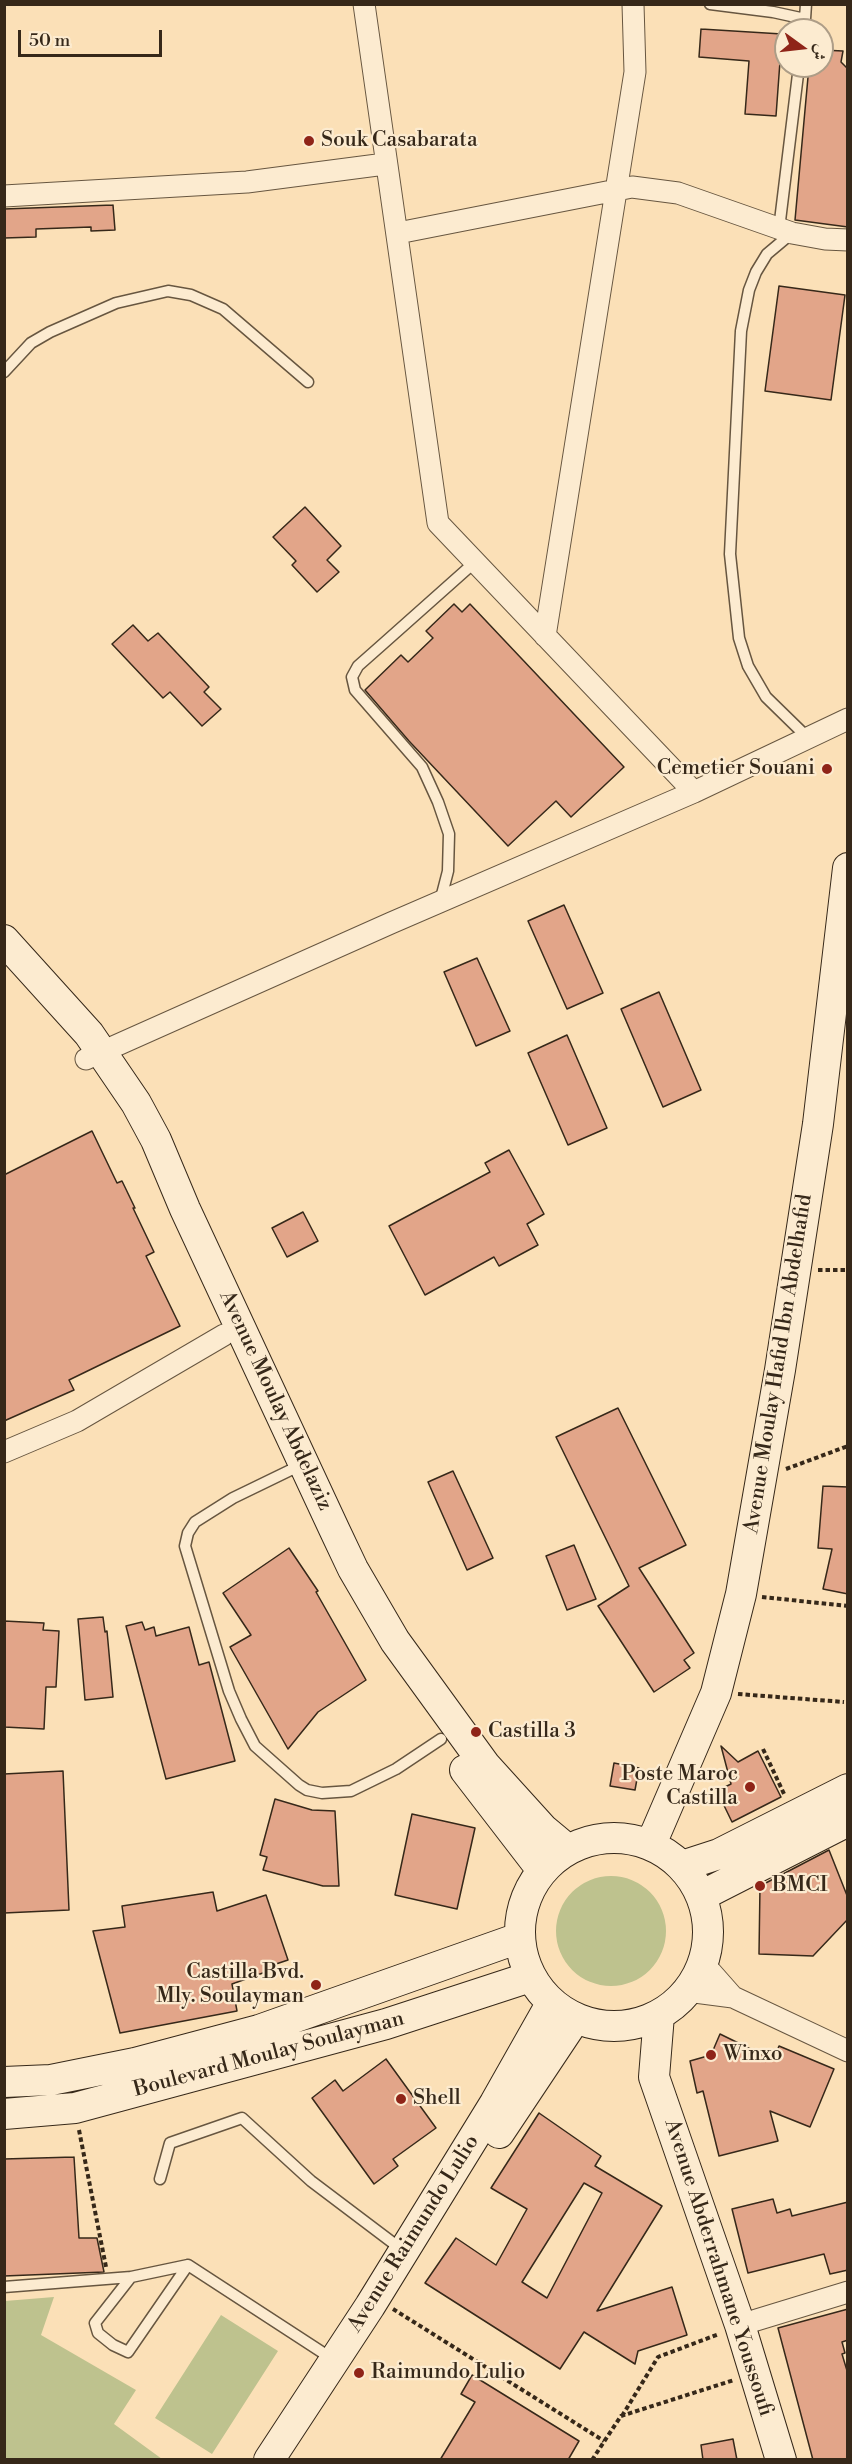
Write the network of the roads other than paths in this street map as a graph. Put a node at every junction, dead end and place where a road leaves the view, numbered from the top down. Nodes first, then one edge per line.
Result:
1 (364, 4) edge
2 (633, 4) edge
3 (710, 4) edge
4 (788, 18) edge
5 (798, 78) edge
6 (385, 164) junction
7 (615, 189) junction
8 (4, 196) edge
9 (786, 231) junction
10 (398, 233) junction
11 (848, 240) edge
12 (4, 372) edge
13 (308, 382) dead end
14 (475, 562) junction
15 (545, 636) junction
16 (848, 719) edge
17 (809, 739) junction
18 (694, 792) junction
19 (848, 868) edge
20 (440, 903) junction
21 (10, 958) edge
22 (94, 1055) junction
23 (224, 1335) junction
24 (246, 1360) junction
25 (4, 1452) edge
26 (296, 1467) junction
27 (441, 1739) junction
28 (848, 1789) edge
29 (848, 1821) edge
30 (651, 1844) junction
31 (567, 1849) junction
32 (682, 1866) junction
33 (542, 1870) junction
34 (702, 1896) junction
35 (519, 1938) junction
36 (703, 1964) junction
37 (530, 1977) junction
38 (687, 1991) junction
39 (733, 1996) junction
40 (563, 2012) junction
41 (659, 2015) junction
42 (614, 2027) junction
43 (848, 2051) edge
44 (654, 2077) junction
45 (4, 2082) edge
46 (4, 2114) edge
47 (160, 2179) dead end
48 (404, 2251) junction
49 (188, 2265) junction
50 (131, 2277) junction
51 (4, 2287) edge
52 (848, 2292) edge
53 (740, 2325) junction
54 (334, 2360) junction
55 (268, 2460) edge
56 (291, 2460) edge
57 (781, 2460) edge

1 - 6 street
2 - 7 street
3 - 4 lane
5 - 9 lane
6 - 8 street
6 - 10 street
7 - 9 street
7 - 10 street
7 - 15 street
9 - 11 street
9 - 17 lane
10 - 14 street
12 - 13 lane
14 - 15 street
14 - 20 lane
15 - 18 street
16 - 17 street
17 - 18 street
18 - 20 street
19 - 30 main road, Avenue Moulay Hafid Ibn Abdelhafid
20 - 22 street
21 - 22 main road, Avenue Moulay Abdelaziz
22 - 23 main road, Avenue Moulay Abdelaziz
22 - 24 main road, Avenue Moulay Abdelaziz
23 - 24 main road, Avenue Moulay Abdelaziz
23 - 25 street
24 - 26 main road, Avenue Moulay Abdelaziz
26 - 27 main road, Avenue Moulay Abdelaziz
26 - 27 lane
26 - 31 main road, Avenue Moulay Abdelaziz
27 - 33 main road, Avenue Moulay Abdelaziz
28 - 32 main road
29 - 34 main road
30 - 31 main road
30 - 32 main road
31 - 33 main road
32 - 34 main road
33 - 35 main road
34 - 36 main road
35 - 37 main road
35 - 45 main road, Boulevard Moulay Soulayman
36 - 38 main road
36 - 39 street
37 - 40 main road
37 - 46 main road, Boulevard Moulay Soulayman
38 - 39 street
38 - 41 main road
39 - 43 street
40 - 42 main road
40 - 48 main road, Avenue Raimundo Lulio
40 - 56 main road, Avenue Raimundo Lulio
41 - 42 main road
41 - 44 main road, Avenue Abderrahmane Youssoufi
42 - 44 main road, Avenue Abderrahmane Youssoufi
44 - 53 main road, Avenue Abderrahmane Youssoufi
47 - 48 lane
48 - 54 main road, Avenue Raimundo Lulio
49 - 50 lane
49 - 50 lane
49 - 54 lane
50 - 51 lane
52 - 53 street
53 - 57 main road, Avenue Abderrahmane Youssoufi
54 - 55 main road, Avenue Raimundo Lulio

